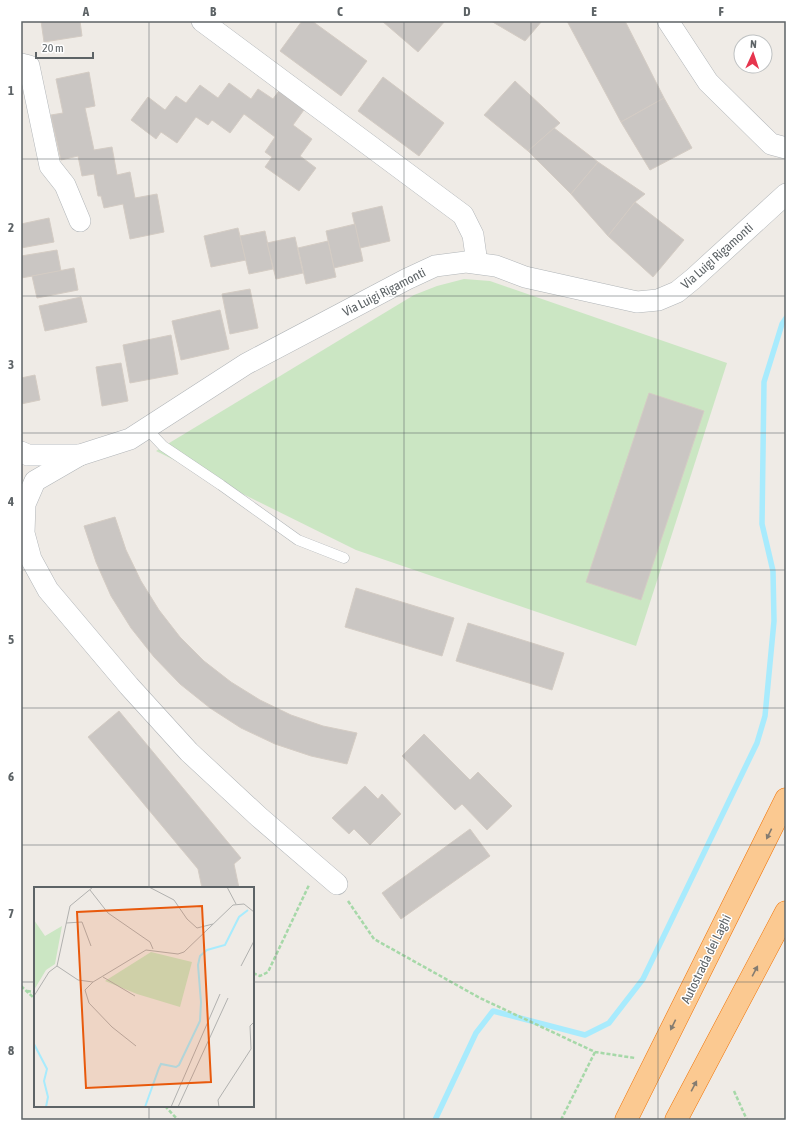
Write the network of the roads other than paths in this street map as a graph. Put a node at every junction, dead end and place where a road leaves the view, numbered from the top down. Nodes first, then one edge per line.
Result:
1 (202, 21) edge
2 (668, 21) edge
3 (21, 64) edge
4 (786, 148) edge
5 (786, 194) edge
6 (80, 221) dead end
7 (477, 263) junction
8 (146, 428) junction
9 (21, 452) edge
10 (80, 455) junction
11 (344, 558) dead end
12 (786, 799) edge
13 (337, 884) road end
14 (786, 912) edge
15 (626, 1120) edge
16 (676, 1120) edge

1 - 7 street
2 - 4 street
3 - 6 street
5 - 7 street, Via Luigi Rigamonti
7 - 8 street, Via Luigi Rigamonti
8 - 10 street, Via Luigi Rigamonti
8 - 11 lane
9 - 10 street, Via Luigi Rigamonti
10 - 13 street
12 -> 15 highway, Autostrada dei Laghi
16 -> 14 highway

